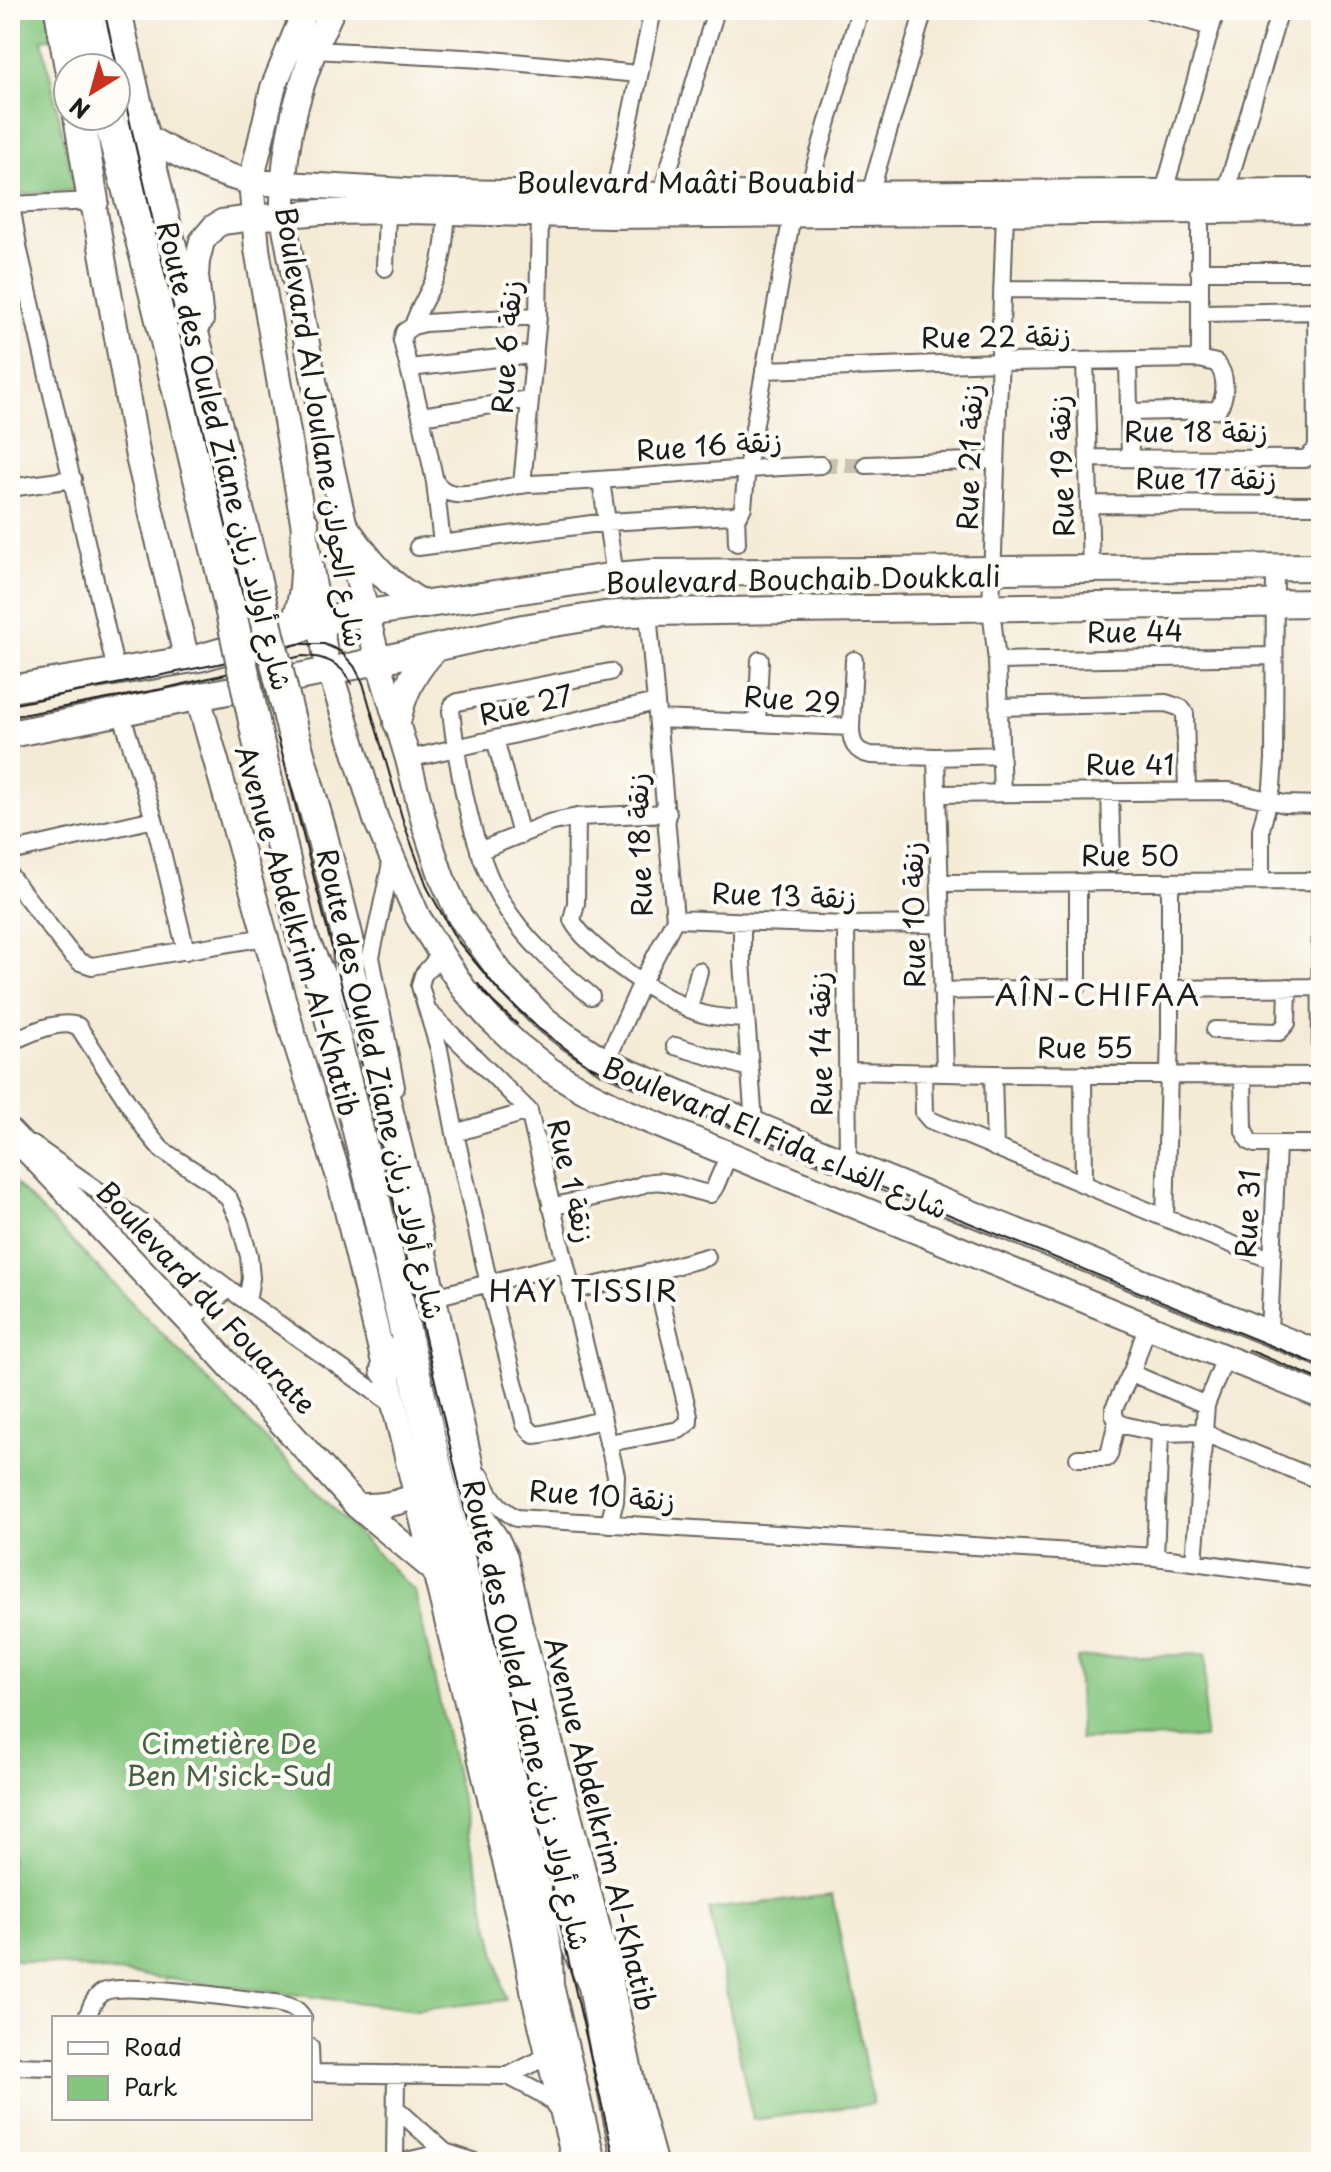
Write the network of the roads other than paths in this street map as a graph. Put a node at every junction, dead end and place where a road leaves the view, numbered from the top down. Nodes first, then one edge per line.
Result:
1 (60, 10) edge
2 (85, 10) edge
3 (116, 10) edge
4 (124, 10) edge
5 (305, 10) edge
6 (332, 10) edge
7 (653, 10) edge
8 (716, 10) edge
9 (860, 10) edge
10 (924, 10) edge
11 (1153, 10) edge
12 (1216, 10) edge
13 (1280, 10) edge
14 (1310, 10) edge
15 (1321, 13) edge
16 (1211, 27) junction
17 (123, 43) junction
18 (314, 50) junction
19 (67, 52) edge
20 (94, 52) edge
21 (638, 74) junction
22 (82, 132) edge
23 (111, 132) edge
24 (145, 136) junction
25 (251, 182) junction
26 (282, 184) junction
27 (1226, 191) junction
28 (1320, 192) edge
29 (807, 194) junction
30 (661, 195) junction
31 (93, 201) junction
32 (1162, 201) junction
33 (867, 204) junction
34 (10, 205) edge
35 (612, 206) junction
36 (387, 211) junction
37 (1200, 211) junction
38 (447, 212) junction
39 (1005, 213) junction
40 (540, 214) junction
41 (792, 215) junction
42 (283, 217) junction
43 (253, 218) junction
44 (15, 252) edge
45 (385, 268) dead end
46 (1199, 271) junction
47 (1309, 271) dead end
48 (1002, 289) junction
49 (1200, 291) junction
50 (1319, 311) edge
51 (1200, 313) junction
52 (538, 316) junction
53 (413, 326) junction
54 (535, 354) junction
55 (1200, 359) junction
56 (1085, 361) junction
57 (1128, 361) junction
58 (1000, 362) junction
59 (409, 368) junction
60 (764, 370) junction
61 (207, 382) junction
62 (529, 399) junction
63 (1129, 412) junction
64 (421, 416) junction
65 (1088, 458) junction
66 (1130, 458) junction
67 (996, 460) junction
68 (821, 465) tunnel mouth
69 (866, 465) tunnel mouth
70 (747, 468) junction
71 (73, 479) junction
72 (601, 481) junction
73 (435, 482) junction
74 (522, 485) junction
75 (10, 488) edge
76 (1091, 504) junction
77 (1321, 505) edge
78 (736, 514) junction
79 (607, 522) junction
80 (305, 523) junction
81 (345, 527) junction
82 (737, 543) dead end
83 (442, 544) junction
84 (418, 547) dead end
85 (1275, 567) junction
86 (1321, 567) edge
87 (992, 570) junction
88 (1091, 570) junction
89 (615, 576) junction
90 (1275, 603) junction
91 (1321, 603) edge
92 (425, 605) junction
93 (991, 608) junction
94 (648, 612) junction
95 (366, 613) junction
96 (320, 622) junction
97 (288, 632) junction
98 (436, 648) junction
99 (1274, 656) junction
100 (187, 660) junction
101 (378, 660) junction
102 (760, 660) dead end
103 (854, 660) dead end
104 (997, 661) junction
105 (116, 671) junction
106 (330, 671) junction
107 (610, 672) dead end
108 (10, 689) edge
109 (198, 697) junction
110 (998, 707) junction
111 (658, 710) junction
112 (121, 712) junction
113 (397, 723) junction
114 (757, 723) junction
115 (851, 727) junction
116 (10, 734) edge
117 (495, 739) junction
118 (457, 747) junction
119 (1001, 755) junction
120 (936, 757) junction
121 (408, 759) junction
122 (1110, 791) junction
123 (1187, 791) junction
124 (1002, 793) junction
125 (937, 794) junction
126 (1269, 801) junction
127 (1321, 805) edge
128 (668, 813) junction
129 (577, 817) junction
130 (154, 819) junction
131 (521, 835) junction
132 (479, 851) junction
133 (10, 852) edge
134 (392, 859) junction
135 (1112, 863) dead end
136 (10, 876) edge
137 (1261, 881) junction
138 (1321, 881) edge
139 (1078, 882) junction
140 (1170, 882) junction
141 (939, 883) junction
142 (675, 919) junction
143 (742, 922) junction
144 (940, 924) junction
145 (846, 925) junction
146 (266, 937) junction
147 (1321, 941) edge
148 (186, 951) junction
149 (441, 954) junction
150 (699, 971) dead end
151 (642, 982) junction
152 (1288, 987) junction
153 (1321, 987) edge
154 (1170, 989) junction
155 (942, 991) junction
156 (591, 996) dead end
157 (689, 1009) junction
158 (427, 1010) junction
159 (746, 1019) junction
160 (1215, 1030) dead end
161 (1321, 1034) edge
162 (10, 1042) edge
163 (675, 1046) dead end
164 (606, 1062) junction
165 (749, 1068) junction
166 (849, 1071) junction
167 (945, 1072) junction
168 (923, 1073) junction
169 (993, 1074) junction
170 (1083, 1074) junction
171 (1169, 1074) junction
172 (1243, 1075) junction
173 (1321, 1076) edge
174 (529, 1111) junction
175 (754, 1123) junction
176 (10, 1130) edge
177 (455, 1133) junction
178 (1321, 1144) edge
179 (1277, 1145) junction
180 (995, 1148) junction
181 (729, 1154) junction
182 (848, 1163) junction
183 (1084, 1184) junction
184 (551, 1207) junction
185 (1165, 1218) junction
186 (707, 1257) dead end
187 (1272, 1260) junction
188 (564, 1264) junction
189 (645, 1274) junction
190 (489, 1284) junction
191 (229, 1289) junction
192 (571, 1291) junction
193 (442, 1295) junction
194 (247, 1301) junction
195 (189, 1321) junction
196 (1147, 1326) junction
197 (1269, 1333) junction
198 (408, 1342) junction
199 (1321, 1354) edge
200 (1225, 1358) junction
201 (386, 1370) junction
202 (1132, 1371) junction
203 (1321, 1396) edge
204 (1206, 1402) junction
205 (395, 1406) junction
206 (602, 1420) junction
207 (1117, 1421) junction
208 (1202, 1432) junction
209 (1160, 1433) junction
210 (608, 1443) junction
211 (1078, 1458) dead end
212 (1321, 1481) edge
213 (416, 1495) junction
214 (357, 1506) junction
215 (475, 1506) junction
216 (516, 1518) junction
217 (609, 1524) junction
218 (505, 1557) junction
219 (1155, 1557) junction
220 (1194, 1562) junction
221 (434, 1570) junction
222 (1321, 1579) edge
223 (470, 1615) junction
224 (454, 1651) junction
225 (513, 1783) junction
226 (546, 1813) junction
227 (577, 1846) junction
228 (521, 1929) junction
229 (88, 2016) edge
230 (302, 2016) edge
231 (548, 2052) junction
232 (10, 2066) edge
233 (52, 2067) edge
234 (312, 2073) edge
235 (396, 2074) junction
236 (508, 2076) junction
237 (397, 2109) junction
238 (563, 2116) junction
239 (445, 2152) junction
240 (395, 2162) edge
241 (402, 2162) edge
242 (475, 2162) edge
243 (575, 2162) edge
244 (590, 2162) edge
245 (628, 2162) edge
246 (654, 2162) edge

1 - 19 highway
2 - 20 highway
3 - 17 highway, Route des Ouled Ziane شارع أولاد زيان
4 - 17 highway
5 - 25 street, Boulevard Al Joulane شارع الجولان
6 - 18 street, Boulevard Al Joulane شارع الجولان
7 - 21 street
8 - 30 street
9 - 29 street
10 - 33 street
11 - 16 street
12 - 16 street
13 - 27 street
14 - 15 street
16 - 32 street
17 - 24 highway, Route des Ouled Ziane شارع أولاد زيان
18 - 21 street
18 - 26 street, Boulevard Al Joulane شارع الجولان
21 - 35 street
22 - 31 highway
23 - 198 highway, Route des Ouled Ziane شارع أولاد زيان, bridge
24 - 25 street, Boulevard Maâti Bouabid
24 - 61 highway, Route des Ouled Ziane شارع أولاد زيان
25 - 26 street, Boulevard Maâti Bouabid
25 - 43 street, Boulevard Al Joulane شارع الجولان
26 - 35 street, Boulevard Maâti Bouabid
26 - 42 street, Boulevard Al Joulane شارع الجولان
27 - 28 street, Boulevard Maâti Bouabid
27 - 32 street, Boulevard Maâti Bouabid
28 - 37 street, Boulevard Maâti Bouabid
29 - 30 street, Boulevard Maâti Bouabid
29 - 33 street, Boulevard Maâti Bouabid
30 - 35 street, Boulevard Maâti Bouabid
31 - 34 street
31 - 100 street
32 - 33 street, Boulevard Maâti Bouabid
32 - 37 street, Boulevard Maâti Bouabid
32 - 39 street, Boulevard Maâti Bouabid
33 - 39 street, Boulevard Maâti Bouabid
33 - 41 street, Boulevard Maâti Bouabid
34 - 44 street
35 - 40 street, Boulevard Maâti Bouabid
35 - 41 street, Boulevard Maâti Bouabid
36 - 38 street, Boulevard Maâti Bouabid
36 - 42 street, Boulevard Maâti Bouabid
36 - 45 street
37 - 46 street
38 - 40 street, Boulevard Maâti Bouabid
38 - 53 street
39 - 48 street, Rue 21 زنقة
40 - 52 street, Rue 6 زنقة
41 - 60 street
42 - 43 street, Boulevard Maâti Bouabid
42 - 81 street, Boulevard Al Joulane شارع الجولان
43 - 61 street, Boulevard Maâti Bouabid
43 - 80 street, Boulevard Al Joulane شارع الجولان
44 - 71 street
46 - 47 street
46 - 49 street
48 - 49 street
48 - 58 street, Rue 21 زنقة
49 - 51 street
50 - 51 street
50 - 66 street, Rue 18 زنقة
51 - 55 street
52 - 53 street
52 - 54 street, Rue 6 زنقة
53 - 59 street
54 - 59 street
54 - 62 street, Rue 6 زنقة
55 - 57 street, Rue 22 زنقة
55 - 63 street
56 - 57 street, Rue 22 زنقة
56 - 58 street, Rue 22 زنقة
56 - 65 street, Rue 19 زنقة
57 - 63 street
58 - 60 street, Rue 22 زنقة
58 - 67 street, Rue 21 زنقة
59 - 64 street
60 - 70 street
61 - 215 highway, Route des Ouled Ziane شارع أولاد زيان, bridge
62 - 64 street
62 - 74 street, Rue 6 زنقة
63 - 66 street
64 - 73 street
65 - 66 street, Rue 18 زنقة
65 - 76 street, Rue 19 زنقة
67 - 69 street
67 - 87 street, Rue 21 زنقة
68 - 70 street, Rue 16 زنقة
70 - 72 street, Rue 16 زنقة
70 - 78 street
71 - 75 street
71 - 105 street
72 - 74 street, Rue 16 زنقة
72 - 79 street
73 - 74 street, Rue 16 زنقة
73 - 83 street
76 - 77 street, Rue 17 زنقة
76 - 88 street, Rue 19 زنقة
78 - 79 street
78 - 82 street
79 - 83 street
79 - 89 street
80 - 96 street, Boulevard Al Joulane شارع الجولان
80 - 97 main road
81 - 92 main road
81 - 95 street, Boulevard Al Joulane شارع الجولان
83 - 84 street
85 - 86 main road, Boulevard Bouchaib Doukkali
85 - 88 main road, Boulevard Bouchaib Doukkali
85 - 90 street
87 - 88 main road, Boulevard Bouchaib Doukkali
87 - 89 main road, Boulevard Bouchaib Doukkali
87 - 93 street, Rue 21 زنقة
89 - 92 main road, Boulevard Bouchaib Doukkali
90 - 91 main road, Boulevard Bouchaib Doukkali
90 - 93 main road, Boulevard Bouchaib Doukkali
90 - 99 street
92 - 95 main road, Boulevard Bouchaib Doukkali
93 - 94 main road, Boulevard Bouchaib Doukkali
93 - 104 street, Rue 21 زنقة
94 - 98 main road, Boulevard Bouchaib Doukkali
94 - 111 street, Rue 18 زنقة
95 - 96 main road, Boulevard Bouchaib Doukkali
95 - 101 street, Boulevard Al Joulane شارع الجولان
96 - 97 main road, Boulevard Bouchaib Doukkali
96 - 106 street, Boulevard Al Joulane شارع الجولان
97 - 100 main road, Boulevard Bouchaib Doukkali
98 - 101 main road, Boulevard Bouchaib Doukkali
98 - 113 main road
99 - 104 street, Rue 44
99 - 126 street
100 - 105 main road, Boulevard Bouchaib Doukkali
101 - 106 main road, Boulevard Bouchaib Doukkali
101 - 113 street, Boulevard El Fida شارع الفداء
102 - 114 street
103 - 115 street
104 - 110 street, Rue 21 زنقة
105 - 108 main road, Boulevard Bouchaib Doukkali
106 - 109 main road, Boulevard Bouchaib Doukkali
106 - 134 street, Boulevard El Fida شارع الفداء
107 - 118 street
109 - 112 main road, Boulevard Bouchaib Doukkali
109 - 146 street, Avenue Abdelkrim Al-Khatib
110 - 119 street, Rue 21 زنقة
110 - 123 street
111 - 114 street, Rue 29
111 - 117 street, Rue 27
111 - 128 street, Rue 18 زنقة
112 - 116 main road, Boulevard Bouchaib Doukkali
112 - 130 street
113 - 121 street, Boulevard El Fida شارع الفداء
114 - 115 street, Rue 29
115 - 120 street, Rue 29
117 - 118 street, Rue 27
117 - 131 street
118 - 121 street, Rue 27
118 - 132 street
119 - 120 street, Rue 29
119 - 124 street, Rue 21 زنقة
120 - 125 street, Rue 10 زنقة
121 - 164 street, Boulevard El Fida شارع الفداء
122 - 123 street, Rue 41
122 - 124 street, Rue 41
122 - 135 street
123 - 126 street, Rue 41
124 - 125 street, Rue 41
125 - 141 street, Rue 10 زنقة
126 - 127 street, Rue 41
126 - 137 street
128 - 129 street
128 - 142 street, Rue 18 زنقة
129 - 131 street
129 - 151 street
130 - 133 street
130 - 148 street
131 - 132 street
132 - 156 street
134 - 149 street, Boulevard El Fida شارع الفداء
134 - 193 street, Rue 10 زنقة
136 - 148 street
137 - 138 street, Rue 50
137 - 140 street, Rue 50
138 - 147 street
139 - 140 street, Rue 50
139 - 141 street, Rue 50
139 - 155 street
140 - 154 street
141 - 144 street, Rue 10 زنقة
142 - 143 street, Rue 13 زنقة
142 - 151 street, Rue 18 زنقة
143 - 145 street, Rue 13 زنقة
143 - 159 street
144 - 145 street, Rue 13 زنقة
144 - 155 street, Rue 10 زنقة
145 - 166 street, Rue 14 زنقة
146 - 148 street
146 - 201 street, Avenue Abdelkrim Al-Khatib
147 - 153 street
149 - 158 street
149 - 181 street, Boulevard El Fida شارع الفداء
150 - 157 street
151 - 157 street
151 - 164 street, Rue 18 زنقة
152 - 153 street
152 - 154 street
152 - 160 street
153 - 161 street
154 - 171 street
155 - 167 street, Rue 10 زنقة
157 - 159 street
158 - 174 street
158 - 177 street
159 - 165 street
161 - 173 street
162 - 194 street
163 - 165 street
164 - 175 street, Boulevard El Fida شارع الفداء
165 - 175 street
166 - 168 street, Rue 55
166 - 182 street, Rue 14 زنقة
167 - 168 street, Rue 55
167 - 169 street, Rue 55
168 - 180 street
169 - 170 street, Rue 55
169 - 180 street
170 - 171 street, Rue 55
170 - 183 street
171 - 172 street, Rue 55
171 - 185 street
172 - 173 street, Rue 55
172 - 179 street, Rue 31
174 - 177 street, Rue 1 زنقة
174 - 184 street, Rue 1 زنقة
175 - 182 street, Boulevard El Fida شارع الفداء
176 - 191 street
176 - 195 street, Boulevard du Fouarate
177 - 190 street
178 - 179 street
179 - 187 street, Rue 31
180 - 183 street
181 - 184 street
181 - 196 street, Boulevard El Fida شارع الفداء
182 - 197 street, Boulevard El Fida شارع الفداء
183 - 185 street
184 - 188 street, Rue 1 زنقة
185 - 187 street
186 - 189 street
187 - 197 street, Rue 31
188 - 190 street
188 - 192 street, Rue 1 زنقة
189 - 192 street
189 - 210 street
190 - 193 street
190 - 206 street
191 - 194 street
191 - 195 street
192 - 206 street, Rue 1 زنقة
193 - 216 street, Rue 10 زنقة
194 - 205 street
195 - 214 street, Boulevard du Fouarate
196 - 200 street, Boulevard El Fida شارع الفداء
196 - 202 street
197 - 199 street, Boulevard El Fida شارع الفداء
198 - 201 highway
198 - 223 highway, Route des Ouled Ziane شارع أولاد زيان
200 - 203 street, Boulevard El Fida شارع الفداء
200 - 204 street
201 - 205 street, Avenue Abdelkrim Al-Khatib
202 - 204 street
202 - 207 street
204 - 208 street
205 - 213 street, Avenue Abdelkrim Al-Khatib
206 - 210 street, Rue 1 زنقة
207 - 209 street
207 - 211 street
208 - 209 street
208 - 212 street
208 - 220 street
209 - 219 street
210 - 217 street, Rue 1 زنقة
213 - 214 street
213 - 221 street, Avenue Abdelkrim Al-Khatib
214 - 221 street, Boulevard du Fouarate
215 - 218 street, Avenue Abdelkrim Al-Khatib
215 - 226 highway, Route des Ouled Ziane شارع أولاد زيان
216 - 217 street, Rue 10 زنقة
216 - 218 street
217 - 219 street, Rue 10 زنقة
218 - 227 street, Avenue Abdelkrim Al-Khatib
219 - 220 street, Rue 10 زنقة
220 - 222 street, Rue 10 زنقة
221 - 224 street, Avenue Abdelkrim Al-Khatib
223 - 224 highway
223 - 225 highway, Route des Ouled Ziane شارع أولاد زيان
224 - 228 street, Avenue Abdelkrim Al-Khatib
225 - 228 highway
225 - 244 highway, Route des Ouled Ziane شارع أولاد زيان
226 - 227 highway
226 - 245 highway, Route des Ouled Ziane شارع أولاد زيان
227 - 246 street, Avenue Abdelkrim Al-Khatib
228 - 231 street, Avenue Abdelkrim Al-Khatib
229 - 230 street
231 - 236 street
231 - 238 street, Avenue Abdelkrim Al-Khatib
232 - 233 street
234 - 235 street
235 - 236 street
235 - 237 street
236 - 238 street
237 - 239 street
237 - 240 street
238 - 243 street, Avenue Abdelkrim Al-Khatib
239 - 241 street
239 - 242 street

